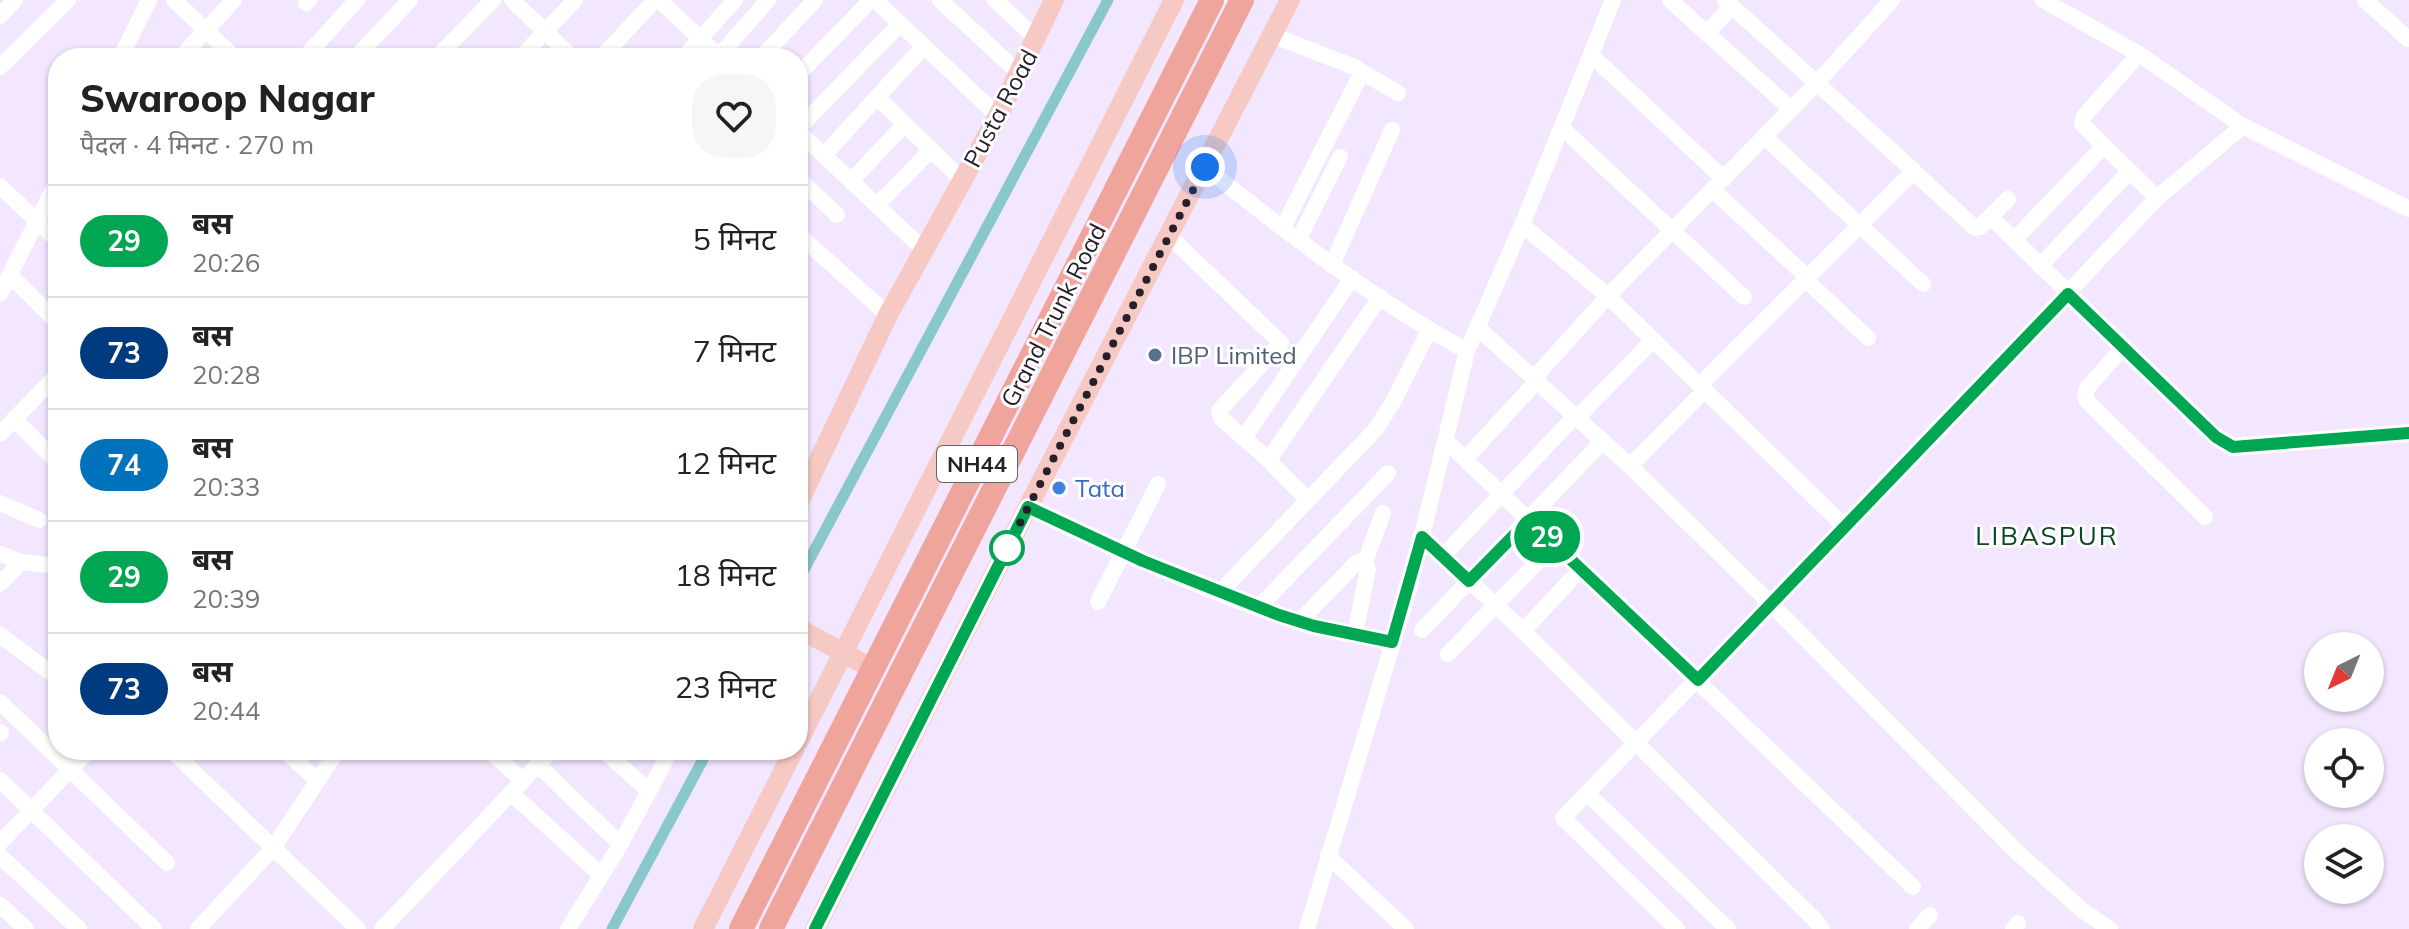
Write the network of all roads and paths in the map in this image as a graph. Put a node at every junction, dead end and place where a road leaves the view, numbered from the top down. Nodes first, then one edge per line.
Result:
1 (15, 0) edge
2 (68, 0) edge
3 (149, 0) edge
4 (174, 0) edge
5 (234, 0) edge
6 (357, 0) edge
7 (410, 0) edge
8 (493, 0) edge
9 (575, 0) edge
10 (657, 0) edge
11 (735, 0) edge
12 (768, 0) edge
13 (815, 0) edge
14 (873, 0) edge
15 (940, 0) edge
16 (995, 0) edge
17 (1174, 0) edge
18 (1212, 0) edge
19 (1242, 0) edge
20 (1290, 0) edge
21 (1613, 0) edge
22 (1670, 0) edge
23 (1892, 0) edge
24 (2043, 0) edge
25 (2365, 0) edge
26 (1052, 1) edge
27 (1729, 3) edge
28 (523, 4) edge
29 (0, 16) edge
30 (900, 24) junction
31 (206, 30) junction
32 (546, 31) junction
33 (1707, 33) junction
34 (1272, 35) junction
35 (1036, 38) junction
36 (701, 39) junction
37 (2408, 39) edge
38 (924, 46) junction
39 (125, 48) edge
40 (189, 48) edge
41 (225, 48) edge
42 (313, 48) edge
43 (364, 48) edge
44 (446, 48) edge
45 (530, 48) edge
46 (563, 48) edge
47 (611, 48) edge
48 (692, 48) edge
49 (710, 48) edge
50 (727, 48) edge
51 (770, 48) edge
52 (2139, 54) junction
53 (1591, 55) junction
54 (808, 65) edge
55 (0, 67) edge
56 (1360, 71) junction
57 (1019, 73) junction
58 (1817, 82) junction
59 (1398, 93) dead end
60 (877, 97) junction
61 (1791, 109) junction
62 (998, 116) junction
63 (808, 120) edge
64 (905, 124) junction
65 (2243, 126) junction
66 (1562, 128) junction
67 (1392, 130) dead end
68 (1765, 137) junction
69 (808, 140) edge
70 (2103, 147) junction
71 (931, 150) junction
72 (824, 155) junction
73 (1340, 157) dead end
74 (1205, 167) junction
75 (1913, 171) junction
76 (2129, 172) junction
77 (962, 180) junction
78 (851, 181) junction
79 (1719, 184) junction
80 (0, 186) edge
81 (808, 187) edge
82 (2157, 198) junction
83 (2008, 199) dead end
84 (48, 200) edge
85 (877, 205) junction
86 (2409, 209) edge
87 (837, 215) dead end
88 (37, 221) junction
89 (1995, 221) dead end
90 (1522, 225) junction
91 (1859, 226) junction
92 (1283, 227) junction
93 (48, 231) edge
94 (1674, 231) junction
95 (1169, 236) junction
96 (1299, 239) junction
97 (2015, 239) junction
98 (808, 243) edge
99 (924, 250) junction
100 (1332, 265) junction
101 (2040, 266) junction
102 (10, 275) junction
103 (1352, 278) junction
104 (1807, 279) junction
105 (1923, 284) dead end
106 (0, 294) edge
107 (2068, 294) junction
108 (1608, 296) junction
109 (1380, 297) junction
110 (1744, 297) dead end
111 (48, 313) edge
112 (888, 315) junction
113 (1477, 327) junction
114 (1429, 331) junction
115 (1868, 338) dead end
116 (1653, 340) junction
117 (2123, 348) junction
118 (1467, 351) junction
119 (1536, 379) junction
120 (48, 384) edge
121 (1702, 387) junction
122 (1577, 416) junction
123 (14, 419) junction
124 (2409, 433) edge
125 (0, 434) edge
126 (1244, 438) junction
127 (1603, 441) junction
128 (1447, 442) junction
129 (48, 453) edge
130 (1465, 459) junction
131 (1271, 462) junction
132 (1630, 466) junction
133 (1388, 473) dead end
134 (808, 483) edge
135 (1158, 484) dead end
136 (1502, 494) junction
137 (1308, 500) junction
138 (0, 503) edge
139 (1028, 507) junction
140 (1383, 513) dead end
141 (2205, 517) dead end
142 (39, 520) dead end
143 (1529, 520) junction
144 (1845, 527) junction
145 (1422, 537) junction
146 (1554, 545) junction
147 (1123, 552) junction
148 (0, 554) edge
149 (1443, 556) junction
150 (21, 562) junction
151 (1365, 562) junction
152 (48, 565) edge
153 (1580, 570) junction
154 (1469, 581) junction
155 (0, 584) edge
156 (1220, 592) junction
157 (1098, 602) dead end
158 (1771, 604) junction
159 (1496, 605) junction
160 (1259, 607) junction
161 (1299, 622) junction
162 (1422, 630) dead end
163 (1523, 631) junction
164 (808, 633) edge
165 (1355, 634) junction
166 (0, 635) edge
167 (1392, 642) junction
168 (843, 653) junction
169 (1448, 654) dead end
170 (873, 669) junction
171 (48, 671) edge
172 (1698, 680) junction
173 (0, 702) edge
174 (808, 722) edge
175 (1637, 744) junction
176 (48, 749) edge
177 (60, 760) edge
178 (80, 760) edge
179 (181, 760) edge
180 (295, 760) edge
181 (331, 760) edge
182 (497, 760) edge
183 (543, 760) edge
184 (614, 760) edge
185 (666, 760) edge
186 (789, 760) edge
187 (538, 765) junction
188 (70, 770) junction
189 (0, 780) edge
190 (317, 780) junction
191 (517, 787) junction
192 (649, 791) junction
193 (1587, 793) junction
194 (32, 811) junction
195 (0, 843) edge
196 (620, 844) junction
197 (273, 848) junction
198 (0, 856) edge
199 (1328, 856) junction
200 (167, 863) dead end
201 (601, 875) junction
202 (1913, 887) dead end
203 (0, 905) edge
204 (1930, 915) dead end
205 (207, 926) edge
206 (26, 929) edge
207 (79, 929) edge
208 (154, 929) edge
209 (358, 929) edge
210 (382, 929) edge
211 (568, 929) edge
212 (703, 929) edge
213 (741, 929) edge
214 (771, 929) edge
215 (815, 929) edge
216 (1307, 929) edge
217 (1406, 929) edge
218 (1677, 929) edge
219 (1728, 929) edge
220 (1822, 929) edge
221 (1917, 929) edge
222 (2110, 929) edge

1 - 29 street
2 - 55 street
3 - 39 street
4 - 31 street
5 - 31 street
6 - 42 street
7 - 43 street
8 - 44 street
9 - 32 street
10 - 36 street
10 - 47 street
11 - 36 street
12 - 50 street
13 - 51 street
14 - 30 street
14 - 54 street
15 - 57 street
16 - 35 street
17 - 168 main road
18 - 170 highway, Grand Trunk Road / NH44
19 - 214 highway, Grand Trunk Road / NH44
20 - 34 main road
21 - 53 street
22 - 33 street
23 - 58 street
24 - 52 street
25 - 37 street
26 - 35 main road, Pusta Road
27 - 33 street
27 - 58 street
28 - 32 street
30 - 38 street
30 - 63 street
31 - 40 street
31 - 41 street
32 - 45 street
32 - 46 street
33 - 61 street
34 - 56 street
34 - 74 main road
35 - 57 main road, Pusta Road
36 - 48 street
36 - 49 street
38 - 60 street
38 - 62 street
52 - 65 street
52 - 70 street
53 - 66 street
53 - 79 street
56 - 59 street
56 - 92 street
57 - 62 main road, Pusta Road
58 - 61 street
58 - 75 street
60 - 64 street
60 - 72 street
61 - 68 street
62 - 77 main road, Pusta Road
64 - 71 street
64 - 78 street
65 - 82 street
65 - 86 street
66 - 90 street
66 - 94 street
67 - 100 street
68 - 79 street
68 - 91 street
69 - 72 street
70 - 76 street
70 - 97 street
71 - 77 street
71 - 85 street
72 - 78 street
73 - 96 street
74 - 92 street
74 - 95 main road
75 - 83 street
75 - 91 street
76 - 82 street
76 - 101 street
77 - 99 main road, Pusta Road
78 - 85 street
79 - 94 street
79 - 104 street
80 - 88 street
81 - 87 street
82 - 107 street
84 - 88 street
85 - 99 street
88 - 93 street
88 - 102 street
89 - 97 street
90 - 108 street
90 - 113 street
91 - 104 street
91 - 105 street
92 - 96 street
94 - 108 street
94 - 110 street
95 - 126 street
95 - 139 main road
96 - 100 street
97 - 101 street
98 - 112 street
99 - 112 main road, Pusta Road
100 - 103 street
101 - 107 street
102 - 106 street
102 - 111 street
103 - 109 street
103 - 126 street
104 - 115 street
104 - 121 street
107 - 117 street
107 - 144 street
108 - 116 street
108 - 119 street
109 - 114 street
109 - 131 street
112 - 134 main road, Pusta Road
113 - 118 street
113 - 119 street
114 - 118 street
114 - 137 street
116 - 121 street
116 - 122 street
117 - 124 street
117 - 141 street
118 - 128 street
119 - 122 street
119 - 130 street
120 - 123 street
121 - 132 street
121 - 144 street
122 - 127 street
122 - 136 street
123 - 125 street
123 - 129 street
126 - 131 street
127 - 132 street
127 - 143 street
128 - 130 street
128 - 145 street
130 - 136 street
131 - 137 street
132 - 158 street
133 - 160 street
135 - 147 street
136 - 143 street
136 - 149 street
137 - 156 street
138 - 142 street
139 - 147 street
139 - 215 main road
140 - 151 street
143 - 146 street
143 - 154 street
144 - 158 street
145 - 149 street
145 - 167 street
146 - 153 street
146 - 159 street
147 - 156 street
147 - 157 street
148 - 150 street
149 - 154 street
150 - 152 street
150 - 155 street
151 - 161 street
151 - 165 street
153 - 163 street
153 - 172 street
154 - 159 street
154 - 162 street
156 - 160 street
158 - 172 street
158 - 222 street
159 - 163 street
159 - 169 street
160 - 161 street
161 - 165 street
163 - 175 street
164 - 168 main road
165 - 167 street
166 - 171 street
167 - 199 street
168 - 170 main road
168 - 174 main road
170 - 213 highway, Grand Trunk Road / NH44
172 - 175 street
172 - 202 street
173 - 176 street
175 - 193 street
175 - 220 street
177 - 188 street
178 - 188 street
179 - 197 street
180 - 190 street
181 - 190 street
182 - 191 street
183 - 187 street
184 - 192 street
185 - 192 street
186 - 212 main road
187 - 191 street
187 - 196 street
188 - 194 street
188 - 200 street
189 - 194 street
190 - 197 street
191 - 201 street
191 - 210 street
192 - 196 street
193 - 218 street
193 - 219 street
194 - 195 street
194 - 208 street
196 - 201 street
197 - 205 street
197 - 209 street
198 - 207 street
199 - 216 street
199 - 217 street
201 - 211 street
203 - 206 street
204 - 221 street

